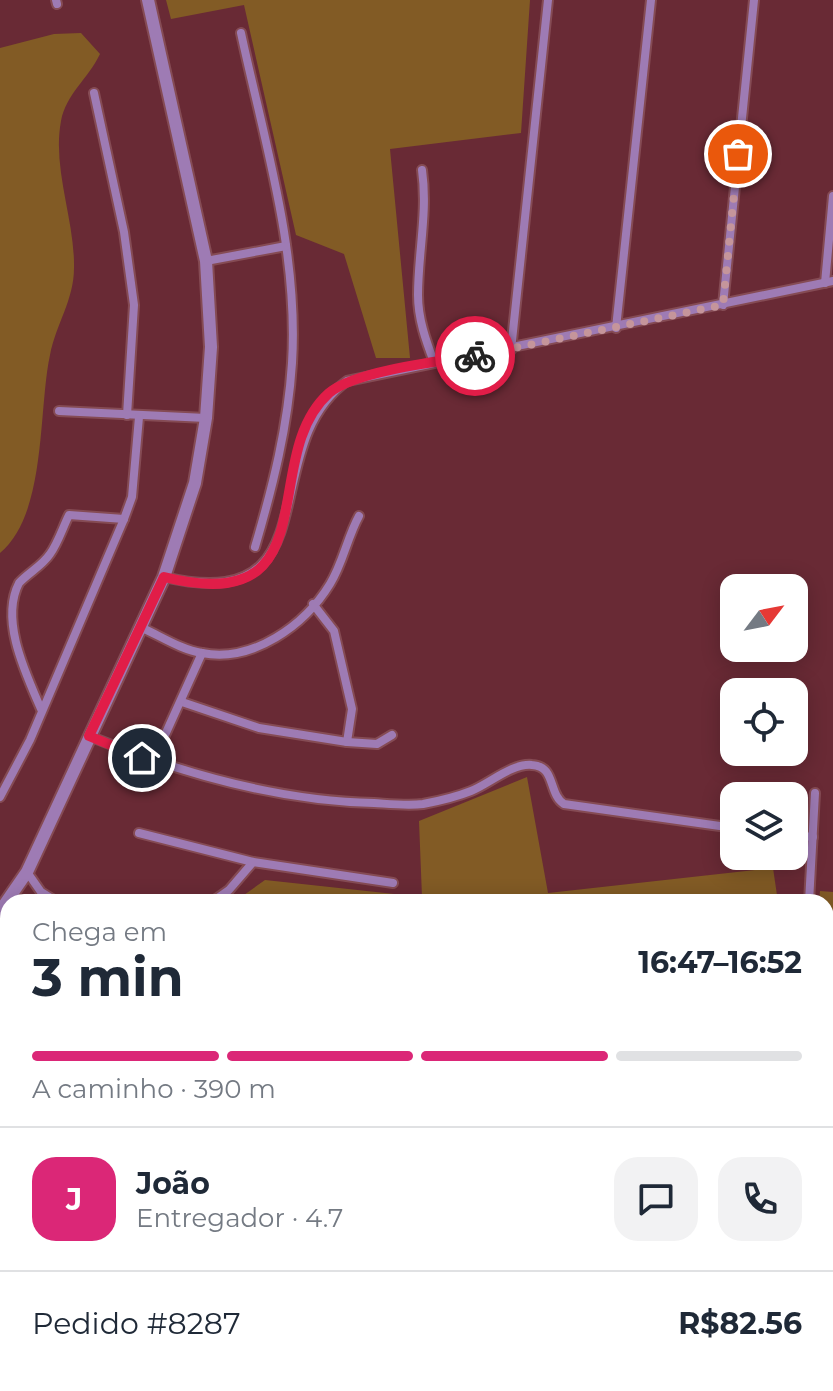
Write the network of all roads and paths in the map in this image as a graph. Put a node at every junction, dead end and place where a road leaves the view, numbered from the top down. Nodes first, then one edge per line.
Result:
1 (148, 0) edge
2 (548, 0) edge
3 (651, 0) edge
4 (754, 0) edge
5 (241, 33) dead end
6 (94, 93) dead end
7 (422, 170) dead end
8 (833, 196) edge
9 (286, 246) junction
10 (206, 261) junction
11 (829, 282) edge
12 (723, 305) junction
13 (616, 328) junction
14 (511, 350) junction
15 (434, 362) junction
16 (59, 411) dead end
17 (127, 415) junction
18 (139, 417) junction
19 (206, 418) junction
20 (359, 516) dead end
21 (124, 519) junction
22 (255, 547) dead end
23 (164, 577) junction
24 (313, 604) junction
25 (140, 627) junction
26 (202, 653) junction
27 (182, 702) junction
28 (41, 709) junction
29 (165, 735) dead end
30 (392, 735) dead end
31 (89, 736) junction
32 (347, 742) junction
33 (815, 793) dead end
34 (0, 797) edge
35 (720, 826) edge
36 (139, 833) dead end
37 (808, 836) edge
38 (813, 837) junction
39 (253, 862) junction
40 (27, 872) junction
41 (393, 883) dead end
42 (12, 894) edge
43 (44, 894) edge
44 (223, 894) edge
45 (809, 894) edge

1 - 10 street
2 - 14 street
3 - 13 street
4 - 12 street
5 - 9 street
6 - 17 street
7 - 15 street
8 - 11 street
9 - 10 street
9 - 22 street
10 - 19 street
11 - 12 street
12 - 13 street
13 - 14 street
14 - 15 street
15 - 23 street
16 - 17 street
17 - 18 street
18 - 19 street
18 - 21 street
19 - 23 street
20 - 24 street
21 - 28 street
21 - 28 street
23 - 25 street
24 - 26 street
24 - 32 street
25 - 26 street
25 - 31 street
26 - 27 street
27 - 29 street
27 - 32 street
28 - 34 street
30 - 32 street
31 - 35 street
31 - 40 street
33 - 38 street
36 - 39 street
37 - 38 street
38 - 45 street
39 - 41 street
39 - 44 street
40 - 42 street
40 - 43 street

